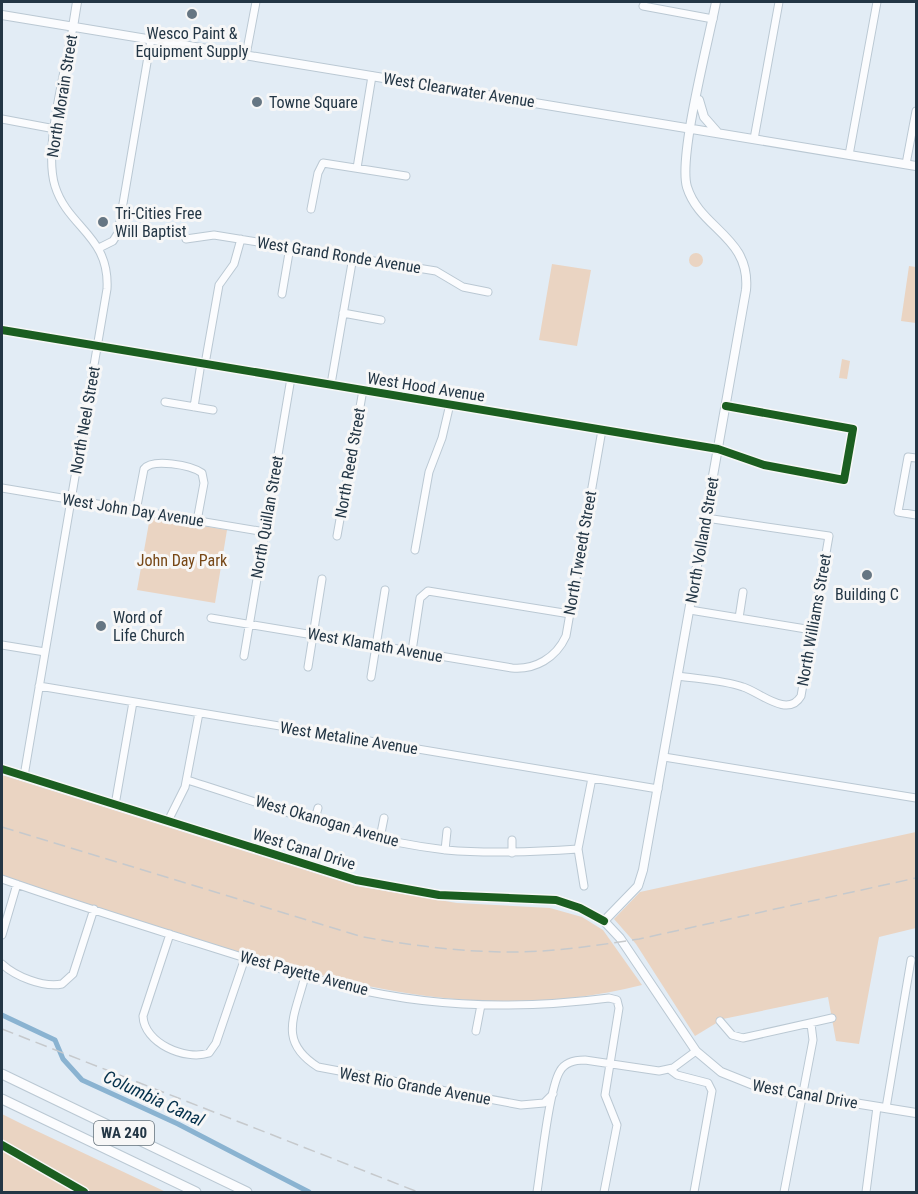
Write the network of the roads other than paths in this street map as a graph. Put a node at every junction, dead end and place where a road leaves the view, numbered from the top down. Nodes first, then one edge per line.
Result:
1 (77, 2) edge
2 (256, 2) edge
3 (716, 2) edge
4 (779, 2) edge
5 (877, 2) edge
6 (643, 6) dead end
7 (2, 15) edge
8 (713, 19) junction
9 (73, 27) junction
10 (151, 39) junction
11 (246, 55) junction
12 (372, 76) junction
13 (698, 97) junction
14 (916, 111) edge
15 (2, 119) edge
16 (56, 129) junction
17 (692, 129) junction
18 (718, 133) junction
19 (754, 140) junction
20 (849, 155) junction
21 (906, 164) junction
22 (916, 166) edge
23 (357, 168) junction
24 (406, 176) dead end
25 (311, 209) dead end
26 (186, 239) dead end
27 (241, 239) junction
28 (290, 247) junction
29 (99, 248) junction
30 (353, 257) junction
31 (488, 292) dead end
32 (282, 294) dead end
33 (343, 313) junction
34 (381, 320) dead end
35 (2, 330) edge
36 (98, 346) junction
37 (203, 363) junction
38 (291, 378) junction
39 (331, 384) junction
40 (363, 390) junction
41 (165, 402) dead end
42 (450, 404) junction
43 (726, 406) junction
44 (194, 407) junction
45 (213, 410) dead end
46 (602, 430) junction
47 (718, 449) junction
48 (916, 458) edge
49 (2, 488) edge
50 (71, 500) junction
51 (136, 511) junction
52 (916, 515) edge
53 (706, 518) junction
54 (197, 521) junction
55 (265, 532) junction
56 (338, 536) dead end
57 (415, 550) dead end
58 (322, 579) dead end
59 (385, 590) dead end
60 (743, 592) dead end
61 (690, 610) junction
62 (570, 614) junction
63 (211, 618) dead end
64 (739, 618) junction
65 (249, 624) junction
66 (812, 630) junction
67 (313, 634) junction
68 (2, 645) edge
69 (376, 645) junction
70 (412, 651) junction
71 (45, 652) junction
72 (244, 656) dead end
73 (538, 665) joint
74 (308, 667) dead end
75 (678, 676) junction
76 (371, 677) dead end
77 (39, 686) junction
78 (133, 702) junction
79 (199, 713) junction
80 (664, 757) junction
81 (2, 769) edge
82 (24, 776) junction
83 (592, 778) junction
84 (187, 780) junction
85 (658, 789) junction
86 (254, 791) dead end
87 (916, 798) edge
88 (251, 800) junction
89 (115, 805) junction
90 (318, 808) dead end
91 (384, 818) dead end
92 (315, 819) junction
93 (168, 821) junction
94 (447, 831) dead end
95 (380, 838) junction
96 (512, 840) dead end
97 (578, 849) junction
98 (445, 850) junction
99 (512, 853) junction
100 (2, 879) edge
101 (17, 885) junction
102 (584, 886) dead end
103 (94, 909) junction
104 (604, 921) junction
105 (170, 934) junction
106 (2, 935) edge
107 (245, 958) junction
108 (911, 960) dead end
109 (2, 964) edge
110 (305, 976) junction
111 (481, 1005) junction
112 (832, 1018) dead end
113 (811, 1023) junction
114 (721, 1026) dead end
115 (476, 1031) dead end
116 (696, 1051) junction
117 (610, 1063) junction
118 (669, 1069) junction
119 (2, 1074) edge
120 (553, 1094) junction
121 (801, 1095) junction
122 (2, 1099) edge
123 (881, 1108) junction
124 (916, 1113) edge
125 (2, 1145) edge
126 (84, 1192) edge
127 (196, 1192) edge
128 (247, 1192) edge
129 (537, 1192) edge
130 (604, 1192) edge
131 (694, 1192) edge
132 (784, 1192) edge
133 (866, 1192) edge

1 - 9 main road, North Morain Street
2 - 11 street
3 - 8 main road, North Volland Street
4 - 19 street
5 - 20 street
6 - 8 street
7 - 9 main road, West Clearwater Avenue
8 - 13 main road, North Volland Street
9 - 10 main road, West Clearwater Avenue
9 - 16 street, North Morain Street
10 - 11 main road, West Clearwater Avenue
10 - 29 street
11 - 12 main road, West Clearwater Avenue
12 - 17 main road, West Clearwater Avenue
12 - 23 street
13 - 17 main road, North Volland Street
13 - 18 main road
14 - 21 street
15 - 16 street
16 - 29 street, North Morain Street
17 - 18 main road, West Clearwater Avenue
17 - 43 main road, North Volland Street
18 - 19 main road, West Clearwater Avenue
19 - 20 main road, West Clearwater Avenue
20 - 21 main road, West Clearwater Avenue
21 - 22 main road, West Clearwater Avenue
23 - 24 street
23 - 25 street
26 - 27 street, West Grand Ronde Avenue
27 - 28 street, West Grand Ronde Avenue
27 - 37 street
28 - 30 street, West Grand Ronde Avenue
28 - 32 street
29 - 36 street, North Neel Street
30 - 31 street, West Grand Ronde Avenue
30 - 33 street
33 - 34 street
33 - 39 street
35 - 36 street, West Hood Avenue
36 - 37 street, West Hood Avenue
36 - 50 street, North Neel Street
37 - 38 street, West Hood Avenue
37 - 44 street
38 - 39 street, West Hood Avenue
38 - 55 street, North Quillan Street
39 - 40 street, West Hood Avenue
40 - 42 street, West Hood Avenue
40 - 56 street, North Reed Street
41 - 44 street
42 - 46 street, West Hood Avenue
42 - 57 street
43 - 47 main road, North Volland Street
43 - 47 street, West Hood Avenue
44 - 45 street
46 - 47 street, West Hood Avenue
46 - 62 street, North Tweedt Street
47 - 53 main road, North Volland Street
48 - 52 street
49 - 50 street, West John Day Avenue
50 - 51 street, West John Day Avenue
50 - 71 street, North Neel Street
51 - 54 street, West John Day Avenue
51 - 54 street
53 - 61 main road, North Volland Street
53 - 66 street, North Williams Street
54 - 55 street, West John Day Avenue
55 - 65 street, North Quillan Street
58 - 67 street
59 - 69 street
60 - 64 street
61 - 64 street
61 - 75 main road, North Volland Street
62 - 70 street
62 - 73 street, North Tweedt Street
63 - 65 street, West Klamath Avenue
64 - 66 street
65 - 67 street, West Klamath Avenue
65 - 72 street, North Quillan Street
66 - 75 street, North Williams Street
67 - 69 street, West Klamath Avenue
67 - 74 street
68 - 71 street
69 - 70 street, West Klamath Avenue
69 - 76 street
70 - 73 street, West Klamath Avenue
71 - 77 street, North Neel Street
75 - 80 main road, North Volland Street
77 - 78 street, West Metaline Avenue
77 - 82 street, North Neel Street
78 - 79 street, West Metaline Avenue
78 - 89 street
79 - 83 street, West Metaline Avenue
79 - 84 street
80 - 85 main road, North Volland Street
80 - 87 street
81 - 82 street, West Canal Drive
82 - 89 street, West Canal Drive
83 - 85 street, West Metaline Avenue
83 - 97 street
84 - 88 street, West Okanogan Avenue
84 - 93 street
85 - 104 main road, North Volland Street
86 - 88 street
88 - 92 street, West Okanogan Avenue
89 - 93 street, West Canal Drive
90 - 92 street
91 - 95 street
92 - 95 street, West Okanogan Avenue
93 - 104 street, West Canal Drive
94 - 98 street
95 - 98 street, West Okanogan Avenue
96 - 99 street
97 - 99 street, West Okanogan Avenue
97 - 102 street
98 - 99 street, West Okanogan Avenue
100 - 101 street, West Payette Avenue
101 - 103 street, West Payette Avenue
101 - 106 street
103 - 105 street, West Payette Avenue
103 - 109 street
104 - 116 main road, West Canal Drive
105 - 107 street, West Payette Avenue
105 - 107 street
107 - 110 street, West Payette Avenue
108 - 123 street
110 - 111 street, West Payette Avenue
110 - 120 street, West Rio Grande Avenue
111 - 115 street
111 - 117 street, West Payette Avenue
112 - 113 street
113 - 114 street
113 - 121 street
116 - 118 street
116 - 121 main road, West Canal Drive
117 - 118 street
117 - 120 street
117 - 130 street
118 - 131 street
119 - 128 highway, WA 240
120 - 129 street
121 - 123 main road, West Canal Drive
121 - 132 street
122 - 127 highway, WA 240
123 - 124 main road, West Canal Drive
123 - 133 street
125 - 126 street

